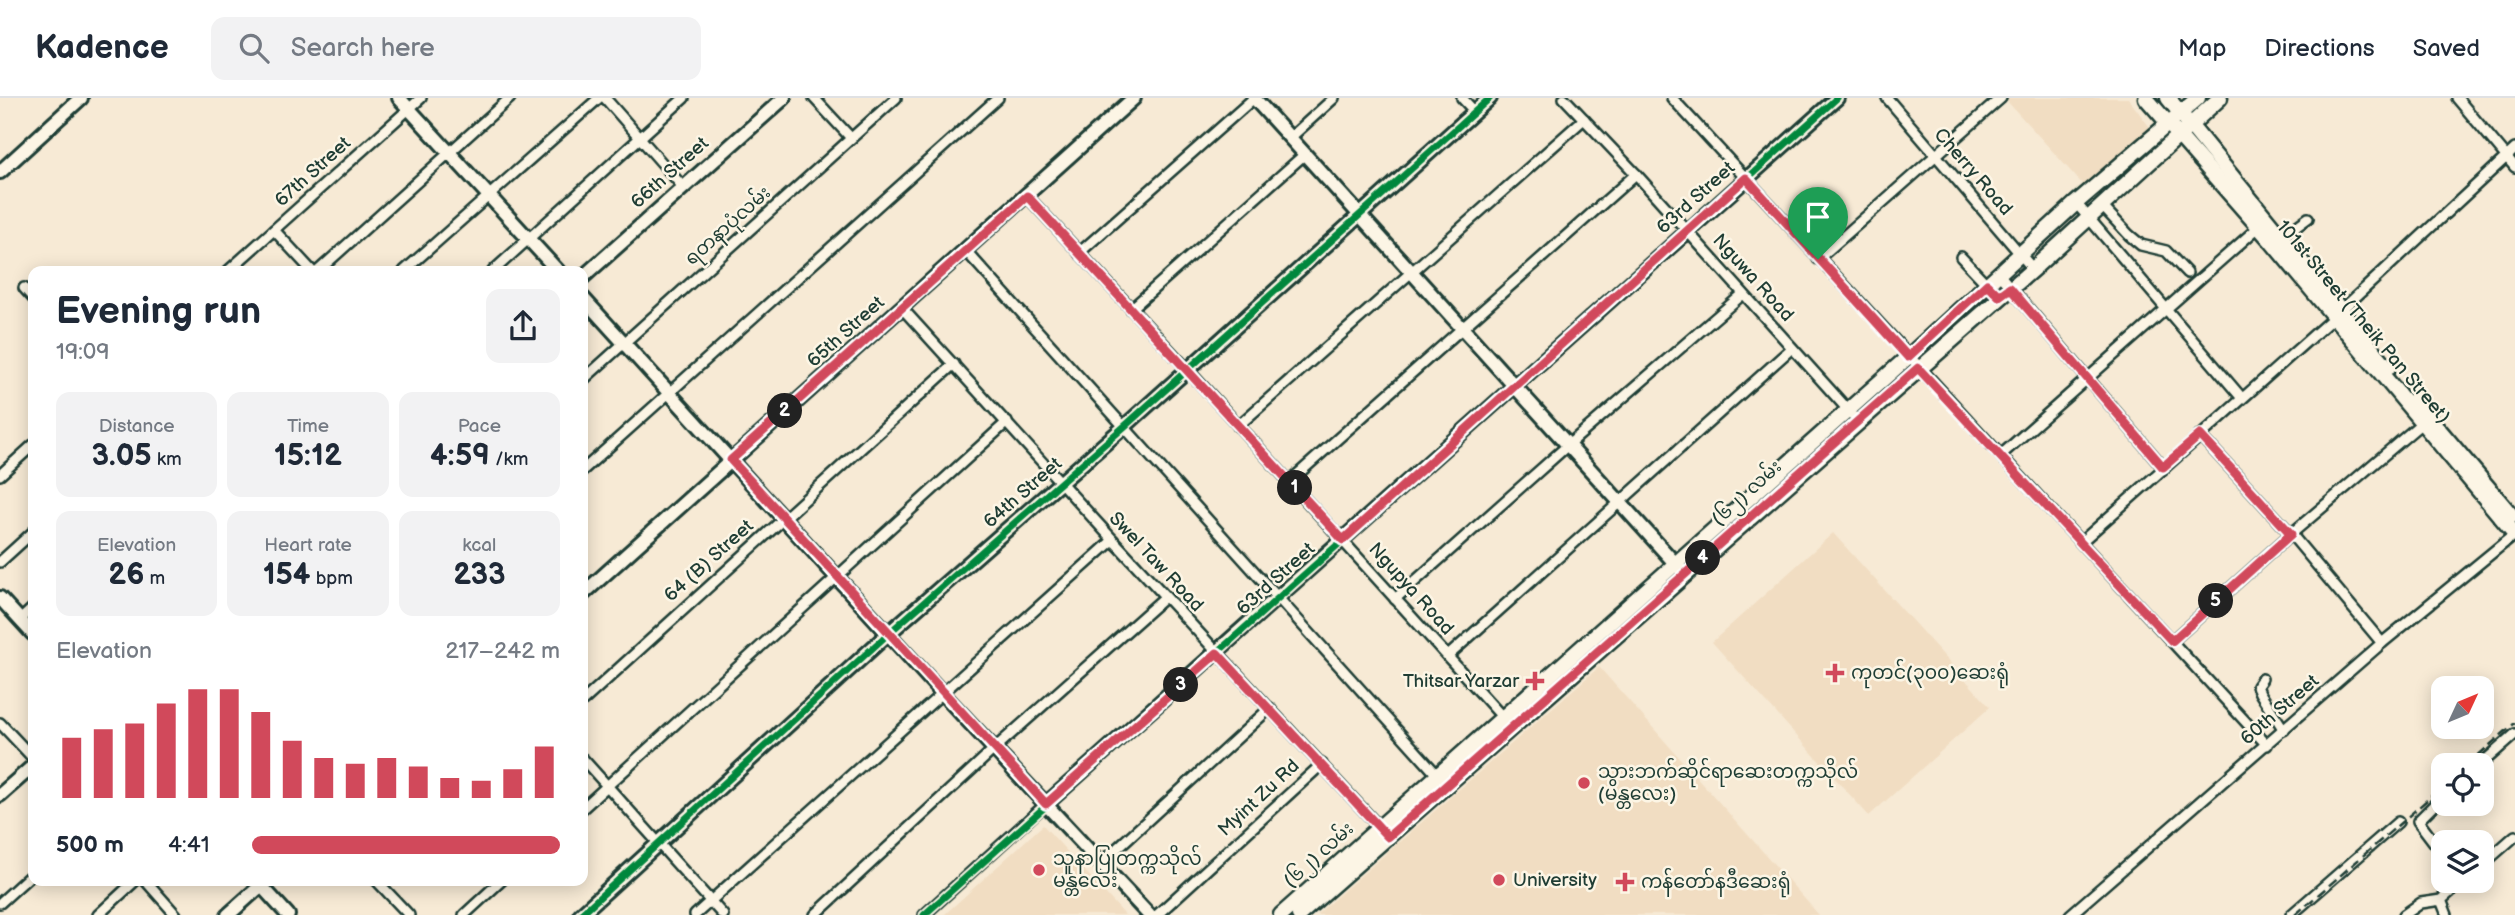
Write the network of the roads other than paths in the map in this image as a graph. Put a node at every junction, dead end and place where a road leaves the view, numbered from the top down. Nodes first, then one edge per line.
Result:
1 (81, 98) edge
2 (399, 98) edge
3 (421, 98) edge
4 (510, 98) edge
5 (599, 98) edge
6 (605, 98) edge
7 (684, 98) edge
8 (784, 98) edge
9 (814, 98) edge
10 (896, 98) edge
11 (998, 98) edge
12 (1134, 98) edge
13 (1254, 98) edge
14 (1334, 98) edge
15 (1462, 98) edge
16 (1490, 98) edge
17 (1564, 98) edge
18 (1837, 98) edge
19 (1887, 98) edge
20 (2001, 98) edge
21 (2146, 98) edge
22 (2168, 98) edge
23 (2198, 98) edge
24 (2220, 98) edge
25 (2456, 98) edge
26 (1676, 99) edge
27 (409, 109) junction
28 (1475, 112) junction
29 (2181, 113) junction
30 (1584, 119) junction
31 (2169, 124) junction
32 (2191, 126) junction
33 (2179, 136) junction
34 (640, 138) junction
35 (851, 138) junction
36 (1290, 138) junction
37 (2515, 149) edge
38 (449, 153) junction
39 (1305, 154) junction
40 (1934, 155) junction
41 (2507, 157) junction
42 (2515, 167) edge
43 (0, 172) edge
44 (1636, 174) junction
45 (1746, 178) junction
46 (683, 187) junction
47 (488, 195) junction
48 (1027, 196) junction
49 (2076, 204) junction
50 (2102, 206) junction
51 (1359, 216) junction
52 (2089, 218) junction
53 (2308, 218) dead end
54 (2262, 223) junction
55 (274, 230) junction
56 (1688, 232) junction
57 (2281, 238) junction
58 (528, 239) junction
59 (966, 251) junction
60 (1079, 253) junction
61 (2020, 254) junction
62 (1961, 257) dead end
63 (1818, 259) junction
64 (234, 266) edge
65 (310, 266) edge
66 (321, 266) edge
67 (410, 266) edge
68 (499, 266) edge
69 (553, 266) edge
70 (2033, 269) junction
71 (588, 272) edge
72 (2187, 273) dead end
73 (1412, 274) junction
74 (1992, 279) junction
75 (24, 288) dead end
76 (28, 292) edge
77 (2005, 292) junction
78 (1743, 294) junction
79 (588, 303) edge
80 (902, 308) junction
81 (2165, 308) junction
82 (1131, 309) junction
83 (2337, 314) junction
84 (1461, 328) junction
85 (624, 343) junction
86 (1793, 348) junction
87 (1913, 362) junction
88 (954, 364) junction
89 (1188, 370) junction
90 (588, 375) edge
91 (2087, 378) junction
92 (1514, 388) junction
93 (669, 392) junction
94 (2241, 397) junction
95 (1847, 409) junction
96 (2425, 420) junction
97 (1858, 421) junction
98 (1007, 422) junction
99 (1125, 426) junction
100 (1238, 426) junction
101 (2200, 435) junction
102 (1567, 446) junction
103 (28, 450) edge
104 (2001, 455) junction
105 (731, 460) junction
106 (588, 465) edge
107 (2163, 467) junction
108 (0, 475) edge
109 (1059, 482) junction
110 (1289, 482) junction
111 (1621, 504) junction
112 (783, 517) junction
113 (2515, 520) edge
114 (2291, 534) junction
115 (2515, 534) edge
116 (28, 537) edge
117 (1113, 540) junction
118 (1343, 540) junction
119 (2081, 541) junction
120 (0, 562) edge
121 (1680, 569) junction
122 (837, 576) junction
123 (588, 589) edge
124 (1165, 597) junction
125 (0, 598) edge
126 (1279, 598) junction
127 (1395, 599) junction
128 (28, 613) edge
129 (20, 620) junction
130 (28, 629) edge
131 (889, 634) junction
132 (2172, 641) junction
133 (2382, 643) junction
134 (1217, 653) junction
135 (1448, 656) junction
136 (2262, 679) dead end
137 (943, 694) junction
138 (588, 696) edge
139 (1270, 708) junction
140 (1507, 722) junction
141 (0, 723) edge
142 (2284, 730) junction
143 (2515, 734) edge
144 (2267, 745) junction
145 (994, 749) junction
146 (28, 753) edge
147 (2494, 753) edge
148 (588, 764) edge
149 (1322, 764) junction
150 (28, 770) edge
151 (1441, 780) junction
152 (608, 785) junction
153 (0, 795) edge
154 (588, 803) edge
155 (1046, 804) junction
156 (2431, 808) edge
157 (2398, 822) dead end
158 (1383, 832) junction
159 (2515, 836) edge
160 (2431, 838) edge
161 (659, 844) junction
162 (2494, 854) edge
163 (1101, 863) junction
164 (28, 878) edge
165 (129, 886) edge
166 (150, 886) edge
167 (258, 886) edge
168 (265, 886) edge
169 (383, 886) edge
170 (495, 886) edge
171 (2449, 893) edge
172 (2441, 900) junction
173 (711, 901) junction
174 (0, 903) edge
175 (2408, 912) edge
176 (98, 915) edge
177 (176, 915) edge
178 (228, 915) edge
179 (288, 915) edge
180 (409, 915) edge
181 (464, 915) edge
182 (580, 915) edge
183 (695, 915) edge
184 (723, 915) edge
185 (815, 915) edge
186 (924, 915) edge
187 (1149, 915) edge
188 (1157, 915) edge
189 (1281, 915) edge
190 (1299, 915) edge
191 (2070, 915) edge
192 (2291, 915) edge
193 (2447, 915) edge

1 - 43 street
2 - 27 street
3 - 27 street, 67th Street
4 - 38 street
5 - 47 street
6 - 34 street
7 - 34 street
8 - 46 street, 66th Street
9 - 35 street
10 - 35 street, ရတနာပုံလမ်း
11 - 93 street
12 - 48 street, 65th Street
13 - 36 street
13 - 60 street
14 - 36 street
15 - 28 street
16 - 28 street, 64th Street
17 - 30 street, Nguwa Road
18 - 45 street, 63rd Street
19 - 40 street, Cherry Road
20 - 40 street
21 - 31 main road, 101st Street (Theik Pan Street)
22 - 29 main road, 101st Street (Theik Pan Street)
23 - 29 main road, (၆၂) လမ်း
24 - 32 main road, (၆၂) လမ်း
25 - 41 street
26 - 45 street
27 - 38 street
27 - 55 street, 67th Street
28 - 51 street, 64th Street
29 - 31 main road, (၆၂) လမ်း
29 - 32 main road, 101st Street (Theik Pan Street)
30 - 44 street, Nguwa Road
30 - 73 street
31 - 33 main road, 101st Street (Theik Pan Street)
31 - 49 main road, (၆၂) လမ်း
32 - 33 main road, (၆၂) လမ်း
32 - 54 main road, 101st Street (Theik Pan Street)
33 - 50 main road, (၆၂) လမ်း
33 - 54 main road, 101st Street (Theik Pan Street)
34 - 46 street
34 - 58 street
35 - 85 street, ရတနာပုံလမ်း
36 - 39 street
37 - 41 street
38 - 47 street
38 - 66 street
39 - 51 street
39 - 82 street
40 - 61 street, Cherry Road
40 - 63 street
41 - 42 street
41 - 83 street
44 - 56 street, Nguwa Road
44 - 84 street
45 - 56 street, 63rd Street
45 - 63 street
46 - 71 street, 66th Street
47 - 58 street
47 - 67 street
48 - 59 street, 65th Street
48 - 60 street, Ngupya Road
49 - 52 street
49 - 61 main road, (၆၂) လမ်း
50 - 52 main road, (၆၂) လမ်း
50 - 72 street
51 - 73 street
51 - 89 street, 64th Street
52 - 70 main road, (၆၂) လမ်း
52 - 81 street
53 - 57 street
54 - 57 main road, 101st Street (Theik Pan Street)
54 - 81 street
54 - 83 main road, 101st Street (Theik Pan Street)
55 - 64 street, 67th Street
55 - 65 street
56 - 78 street, Nguwa Road
56 - 92 street, 63rd Street
57 - 83 main road, 101st Street (Theik Pan Street)
58 - 68 street
58 - 69 street
59 - 80 street, 65th Street
59 - 99 street
60 - 82 street, Ngupya Road
61 - 70 street, Cherry Road
61 - 74 main road, (၆၂) လမ်း
62 - 74 street
63 - 87 street
70 - 77 main road, (၆၂) လမ်း
73 - 84 street
73 - 100 street
74 - 77 street
74 - 77 street
74 - 87 main road, (၆၂) လမ်း
75 - 76 street
77 - 87 main road, (၆၂) လမ်း
77 - 91 street
78 - 86 street, Nguwa Road
78 - 102 street
79 - 85 street
80 - 88 street, Swel Taw Road
80 - 105 street, 65th Street
81 - 91 street
81 - 94 street
82 - 89 street, Ngupya Road
83 - 94 street
83 - 96 main road, 101st Street (Theik Pan Street)
84 - 92 street
84 - 110 street
85 - 90 street, ရတနာပုံလမ်း
85 - 93 street
86 - 95 street, Nguwa Road
86 - 111 street
87 - 95 main road, (၆၂) လမ်း
87 - 97 main road, (၆၂) လမ်း
87 - 104 street
88 - 98 street, Swel Taw Road
88 - 112 street, 64 (B) Street
89 - 99 street, 64th Street
89 - 100 street, Ngupya Road
91 - 104 street
91 - 107 street
92 - 102 street
92 - 118 street, 63rd Street
93 - 105 street
93 - 106 street
94 - 101 street
95 - 97 street, Nguwa Road
95 - 121 main road, (၆၂) လမ်း
96 - 113 main road, 101st Street (Theik Pan Street)
96 - 114 street
96 - 115 main road, 101st Street (Theik Pan Street)
97 - 121 main road, (၆၂) လမ်း
98 - 109 street, Swel Taw Road
98 - 122 street
99 - 109 street, 64th Street
99 - 126 street
100 - 110 street, Ngupya Road
101 - 107 street
101 - 114 street
102 - 111 street
102 - 127 street
103 - 108 street
104 - 119 street
105 - 112 street
105 - 123 street, 65th Street
107 - 119 street
109 - 117 street, Swel Taw Road
109 - 131 street, 64th Street
110 - 118 street, Ngupya Road
111 - 121 street
111 - 135 street
112 - 122 street
112 - 138 street, 64 (B) Street
114 - 132 street
114 - 133 street
115 - 133 street, 60th Street
116 - 120 street
117 - 124 street, Swel Taw Road
117 - 137 street
118 - 126 street, 63rd Street
118 - 127 street, Ngupya Road
119 - 132 street
121 - 140 main road, (၆၂) လမ်း
122 - 131 street
122 - 152 street
124 - 134 street, Swel Taw Road
124 - 145 street
125 - 129 street
126 - 134 street, 63rd Street
126 - 151 street
127 - 135 street, Ngupya Road
128 - 129 street
129 - 130 street
131 - 137 street
131 - 161 street, 64th Street
132 - 144 street
133 - 142 street, 60th Street
134 - 139 street, Swel Taw Road
134 - 155 street, 63rd Street
135 - 140 street, Ngupya Road
136 - 142 street
137 - 145 street
137 - 173 street
139 - 149 street, Swel Taw Road
139 - 163 street
140 - 151 main road, (၆၂) လမ်း
141 - 146 street
142 - 144 street, 60th Street
143 - 147 street
144 - 191 street, 60th Street
145 - 155 street
145 - 185 street
148 - 152 street
149 - 158 street, Swel Taw Road
149 - 188 street, Myint Zu Rd
150 - 153 street
151 - 158 main road, (၆၂) လမ်း
152 - 154 street
152 - 161 street
155 - 163 street
155 - 186 street, 63rd Street
156 - 160 street
157 - 192 street
158 - 189 main road, (၆၂) လမ်း
158 - 190 main road, (၆၂) လမ်း
159 - 162 street
161 - 173 street
161 - 182 street, 64th Street
163 - 187 street
164 - 174 street
165 - 176 street
166 - 177 street
167 - 178 street
168 - 179 street
169 - 180 street
170 - 181 street
171 - 172 street
172 - 175 street
172 - 193 street
173 - 183 street
173 - 184 street

